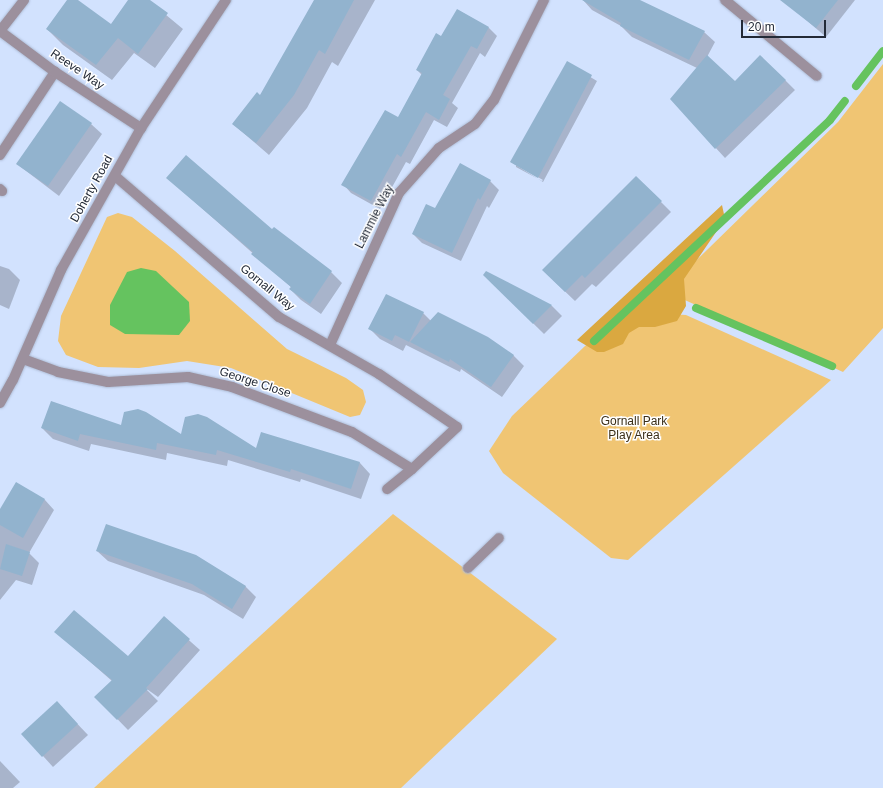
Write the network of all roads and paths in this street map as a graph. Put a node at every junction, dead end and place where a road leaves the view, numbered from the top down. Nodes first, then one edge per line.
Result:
1 (24, 0) edge
2 (226, 0) edge
3 (544, 0) edge
4 (725, 0) edge
5 (0, 31) edge
6 (55, 72) junction
7 (817, 76) dead end
8 (141, 128) junction
9 (0, 155) edge
10 (115, 176) junction
11 (330, 345) junction
12 (23, 359) junction
13 (0, 403) edge
14 (412, 469) junction
15 (387, 489) dead end
16 (499, 538) dead end
17 (468, 568) dead end

1 - 5 street
2 - 8 street, Doherty Road
3 - 11 street, Lammie Way
4 - 7 street
5 - 6 street, Reeve Way
6 - 8 street, Reeve Way
6 - 9 street
8 - 10 street, Doherty Road
10 - 11 street, Gornall Way
10 - 12 street, Doherty Road
11 - 14 street, Gornall Way
12 - 13 street, Doherty Road
12 - 14 street, George Close
14 - 15 street
16 - 17 street

